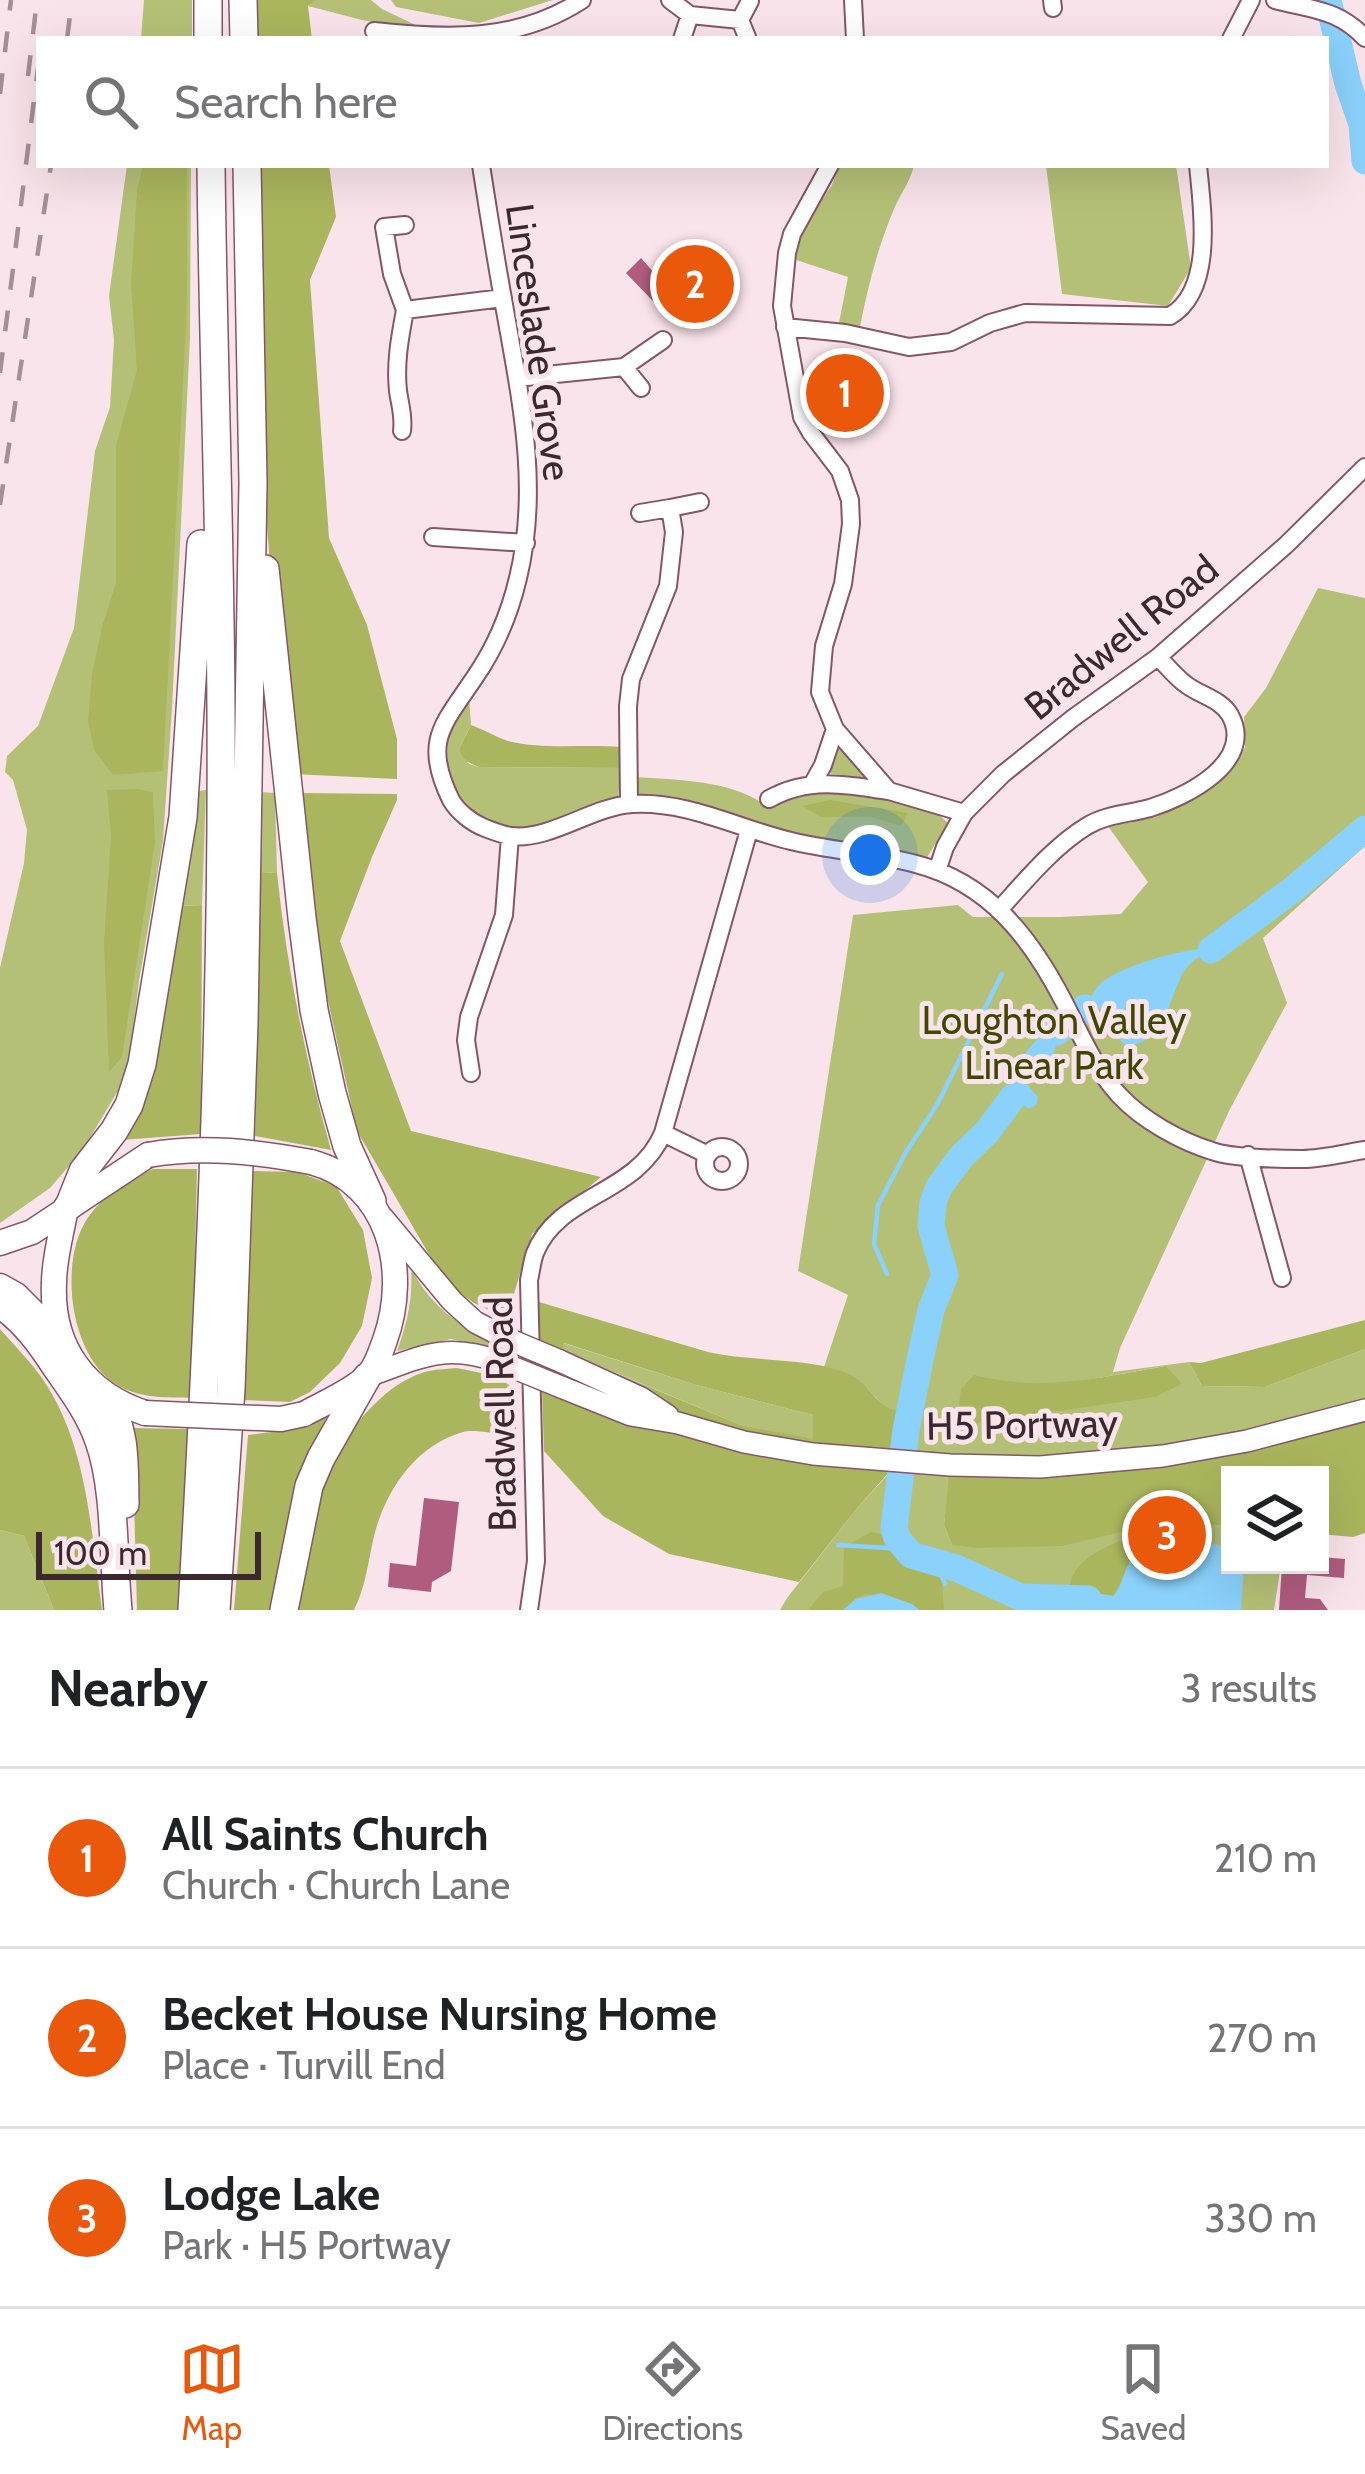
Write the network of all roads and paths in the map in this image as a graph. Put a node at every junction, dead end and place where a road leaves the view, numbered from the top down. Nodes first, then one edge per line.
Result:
1 (208, 0) edge
2 (243, 0) edge
3 (582, 0) edge
4 (670, 0) edge
5 (853, 0) edge
6 (1251, 0) edge
7 (1275, 0) edge
8 (750, 1) edge
9 (690, 15) junction
10 (744, 28) edge
11 (374, 31) dead end
12 (208, 36) edge
13 (244, 36) edge
14 (418, 36) edge
15 (472, 36) edge
16 (683, 36) edge
17 (855, 36) edge
18 (1233, 36) edge
19 (1365, 38) edge
20 (211, 168) edge
21 (247, 168) edge
22 (481, 168) edge
23 (828, 168) edge
24 (1198, 168) edge
25 (405, 225) dead end
26 (212, 296) junction
27 (502, 298) junction
28 (405, 310) junction
29 (785, 327) junction
30 (663, 340) dead end
31 (624, 367) junction
32 (518, 378) junction
33 (641, 388) dead end
34 (402, 431) dead end
35 (1365, 467) edge
36 (254, 482) junction
37 (700, 502) dead end
38 (670, 508) junction
39 (640, 513) dead end
40 (433, 538) dead end
41 (526, 543) junction
42 (1158, 657) junction
43 (835, 729) junction
44 (813, 783) junction
45 (889, 791) junction
46 (769, 799) dead end
47 (629, 804) junction
48 (964, 813) junction
49 (749, 830) junction
50 (510, 836) junction
51 (938, 871) junction
52 (999, 910) junction
53 (472, 1073) dead end
54 (663, 1133) junction
55 (1365, 1150) edge
56 (708, 1155) dead end
57 (1248, 1155) junction
58 (67, 1207) junction
59 (378, 1209) junction
60 (0, 1244) edge
61 (1282, 1279) dead end
62 (0, 1286) edge
63 (0, 1304) edge
64 (62, 1340) junction
65 (368, 1377) junction
66 (106, 1396) junction
67 (1365, 1410) edge
68 (678, 1424) junction
69 (118, 1610) edge
70 (130, 1610) edge
71 (192, 1610) edge
72 (216, 1610) edge
73 (284, 1610) edge
74 (530, 1610) edge

1 - 12 highway
2 - 13 highway
3 - 15 street
4 - 9 street
5 - 17 street
6 - 18 street
7 - 19 street
8 - 10 street
9 - 10 street
9 - 16 street
11 - 14 street
20 - 26 highway
21 - 36 highway
22 - 27 street, Linceslade Grove
23 - 29 street
24 - 29 street
25 - 28 street
26 - 58 highway
26 - 71 highway
27 - 28 street
27 - 32 street, Linceslade Grove
28 - 34 street
29 - 43 street
30 - 31 street
31 - 32 street
31 - 33 street
32 - 41 street, Linceslade Grove
35 - 42 street, Bradwell Road
36 - 59 highway
36 - 72 highway
37 - 38 street
38 - 39 street
38 - 47 street
40 - 41 street
41 - 50 street, Linceslade Grove
42 - 48 street, Bradwell Road
42 - 52 street
43 - 44 street
43 - 45 street
44 - 45 street
44 - 46 street
45 - 48 street
47 - 49 street
47 - 50 street
48 - 51 street, Bradwell Road
49 - 51 street
49 - 54 street, Bradwell Road
50 - 53 street
51 - 52 street
52 - 57 street
54 - 56 street
54 - 74 street, Bradwell Road
55 - 57 street
57 - 61 street
58 - 59 main road, bridge
58 - 60 main road
58 - 64 main road
59 - 65 main road
59 - 68 street, H5 Portway, bridge
62 - 64 main road
63 - 69 highway
64 - 66 main road
65 - 66 main road, bridge
65 - 68 street, H5 Portway, bridge
65 - 73 highway
66 - 70 highway
67 - 68 street, H5 Portway

